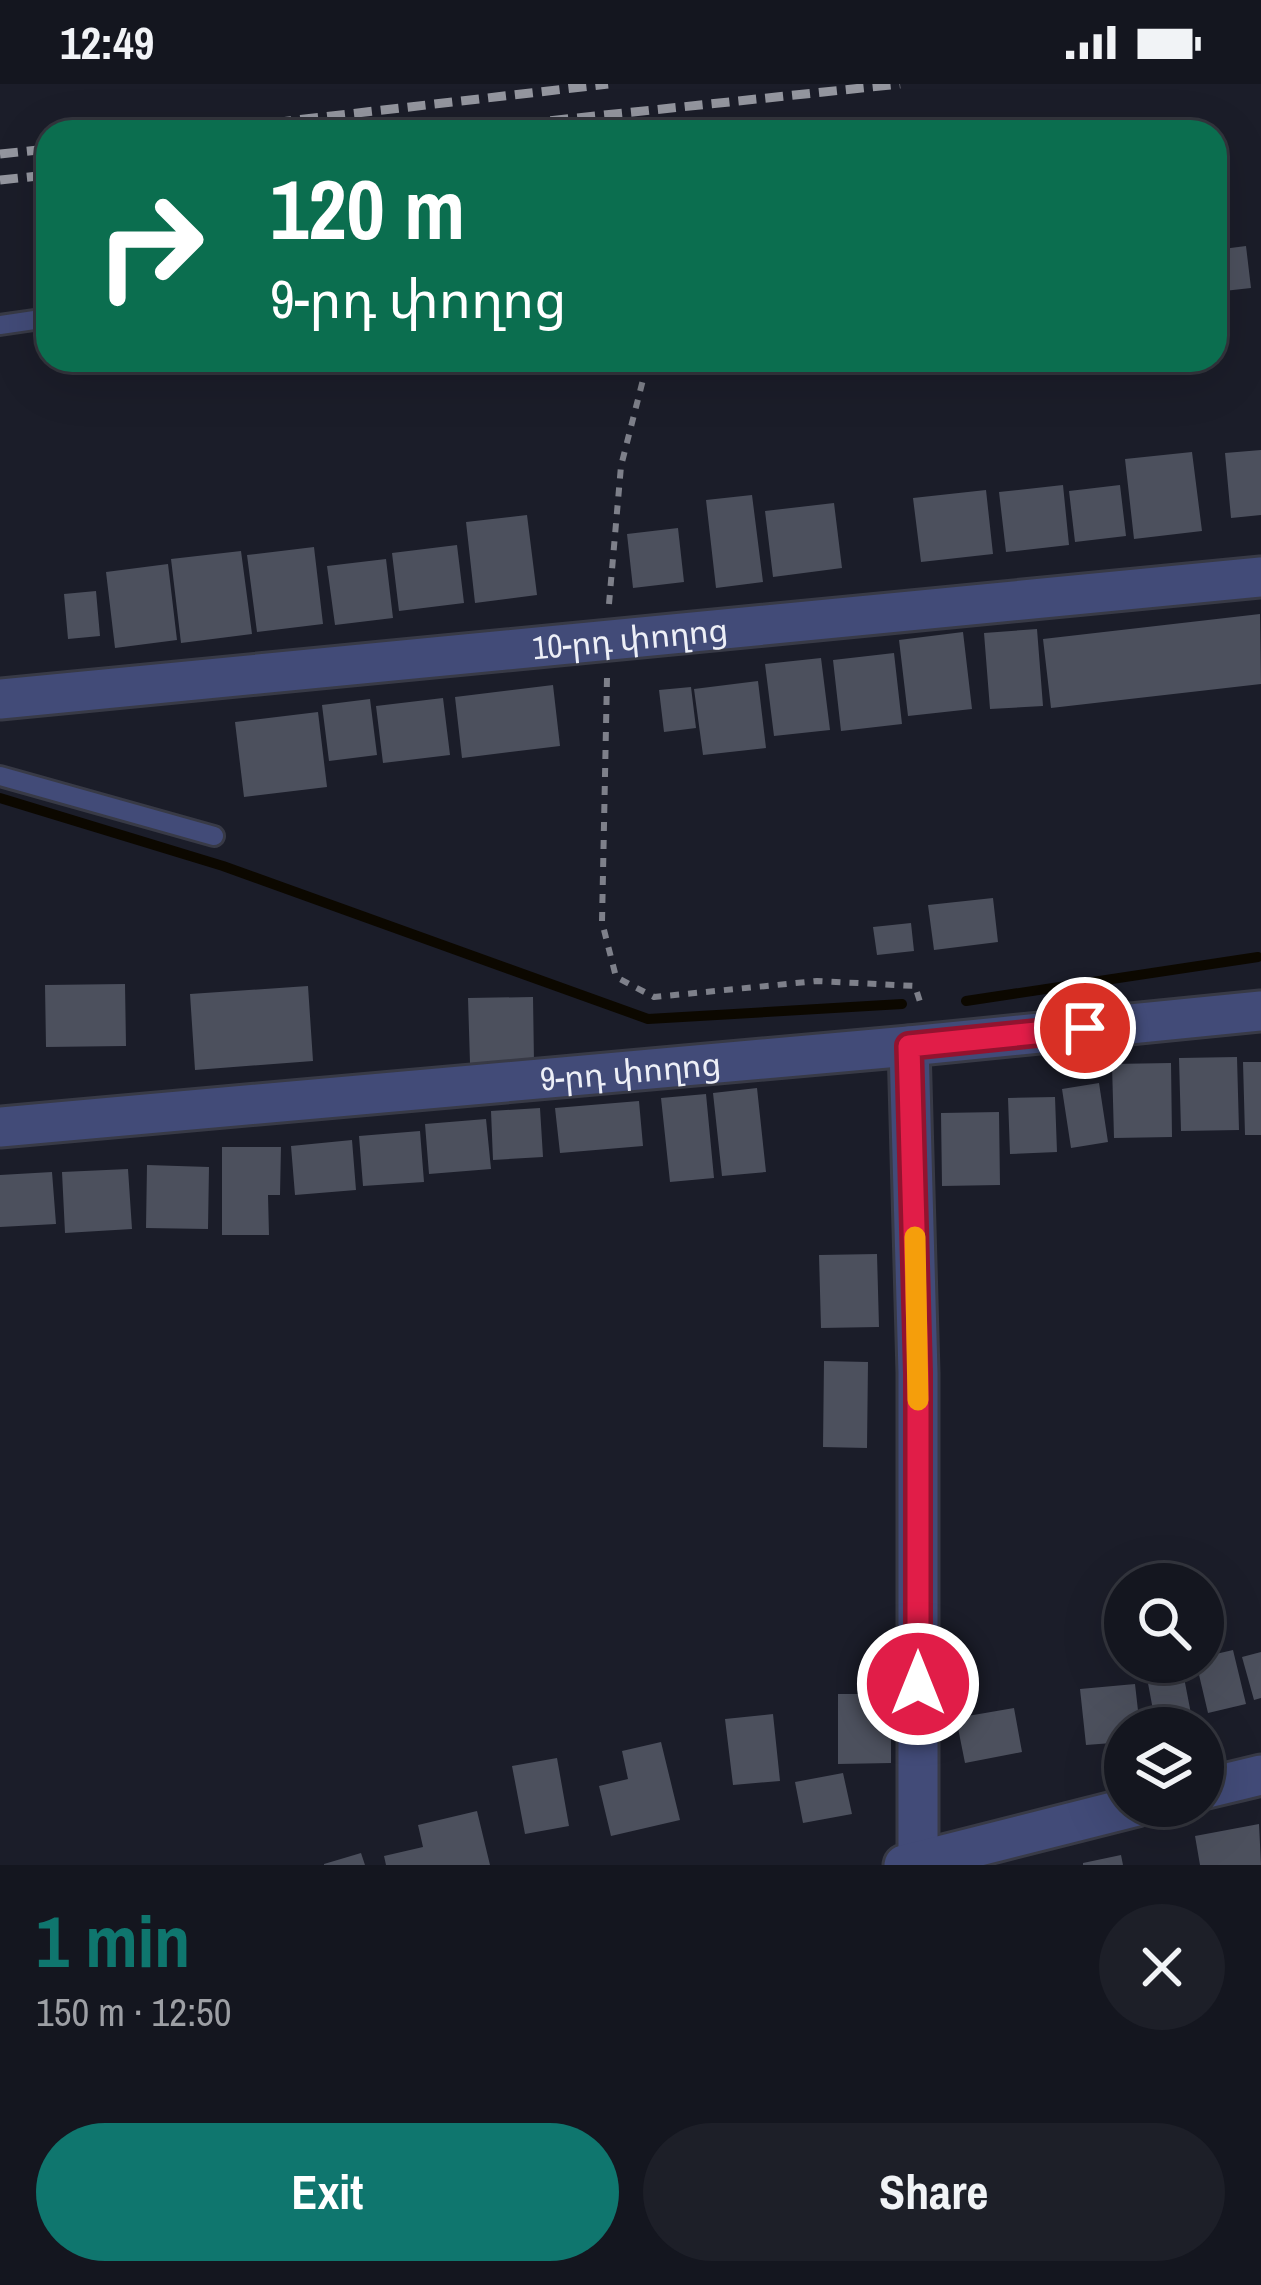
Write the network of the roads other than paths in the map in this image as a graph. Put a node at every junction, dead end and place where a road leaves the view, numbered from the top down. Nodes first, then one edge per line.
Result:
1 (36, 320) edge
2 (0, 325) edge
3 (1261, 577) edge
4 (0, 699) edge
5 (0, 776) edge
6 (214, 836) dead end
7 (1261, 1011) edge
8 (909, 1046) junction
9 (0, 1127) edge
10 (1261, 1774) edge
11 (1224, 1784) edge
12 (1104, 1815) edge
13 (913, 1864) edge

1 - 2 lane
3 - 4 street, 10-րդ փողոց
5 - 6 lane
7 - 8 street, 9-րդ փողոց
8 - 9 street, 9-րդ փողոց
8 - 13 street
10 - 11 street
12 - 13 street

